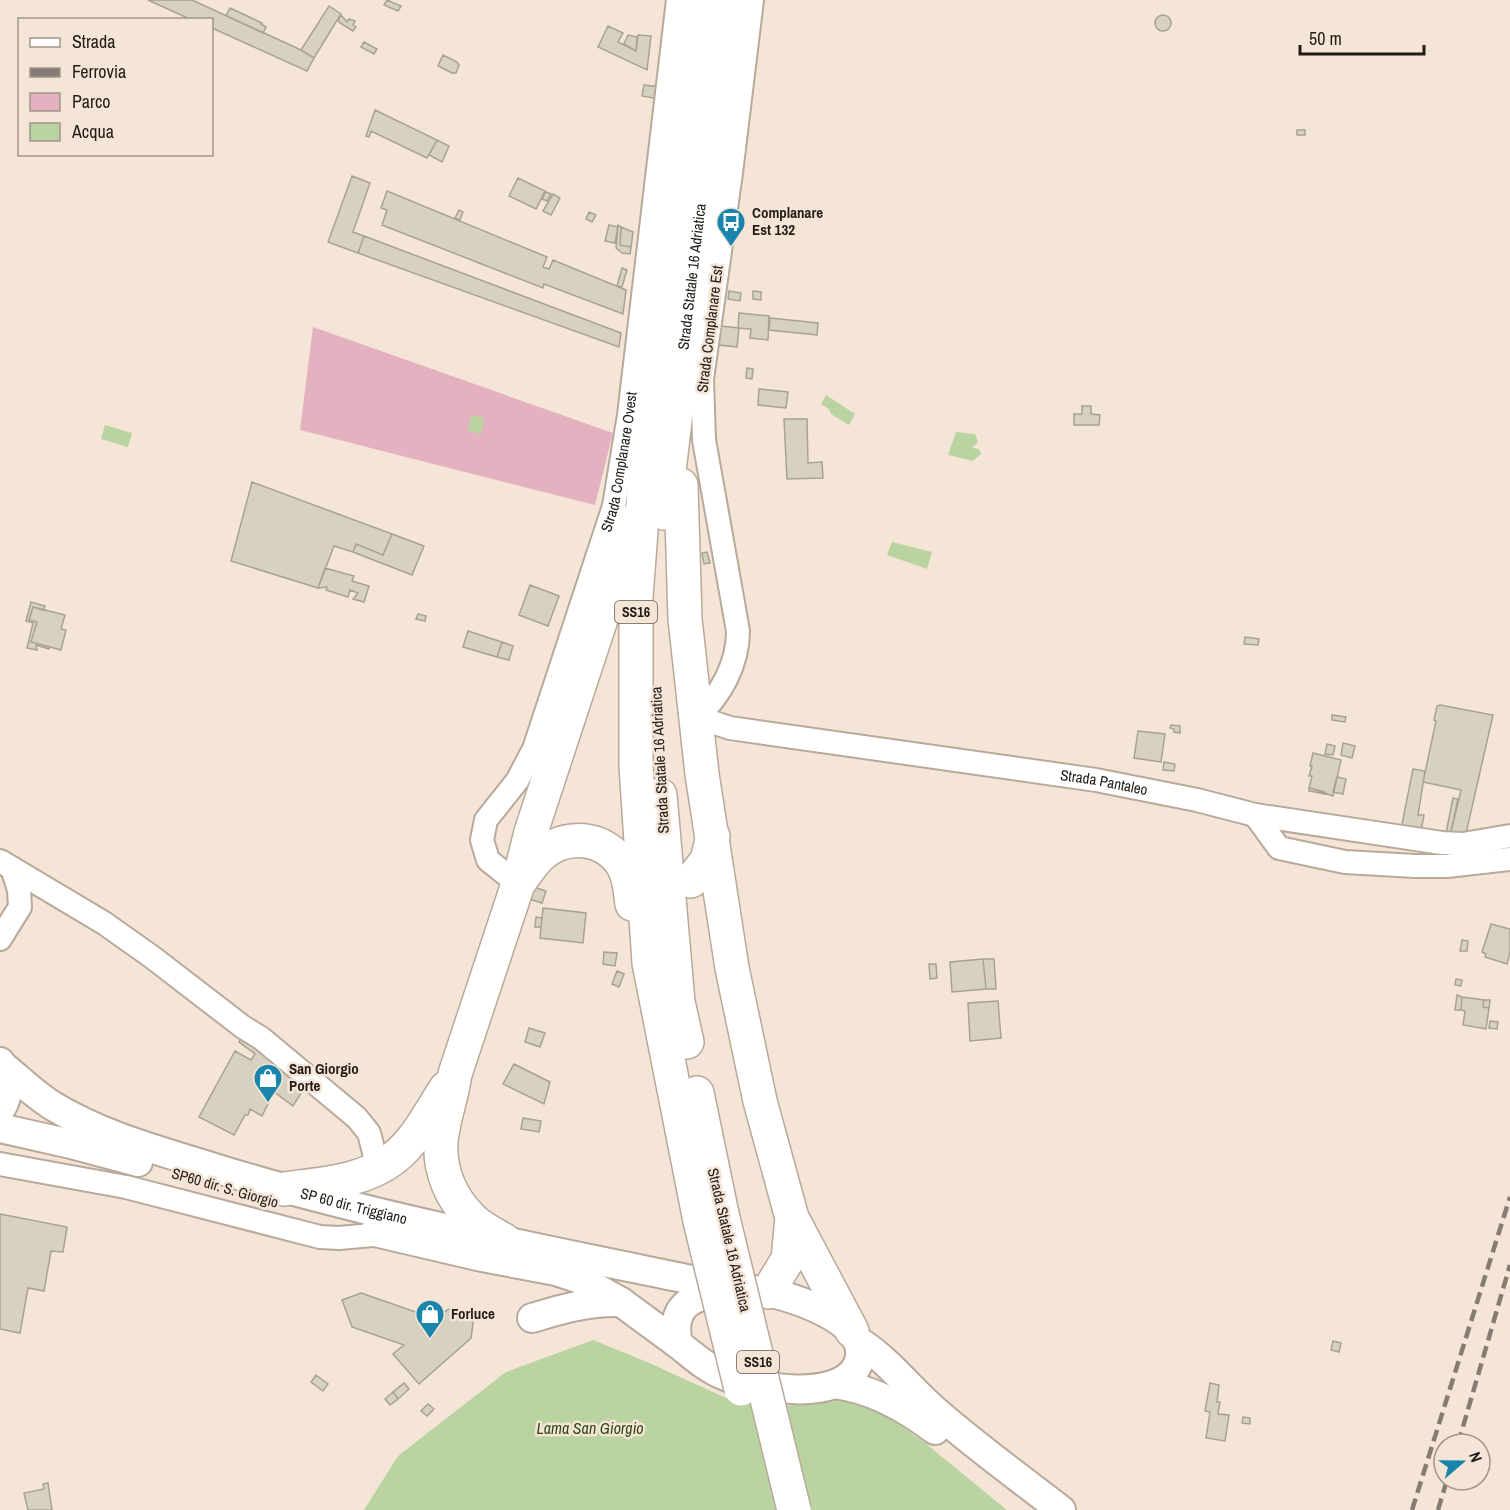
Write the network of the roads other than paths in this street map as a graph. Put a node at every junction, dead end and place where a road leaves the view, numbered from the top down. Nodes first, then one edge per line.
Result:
1 (678, 0) edge
2 (701, 0) edge
3 (725, 0) edge
4 (752, 0) edge
5 (662, 425) junction
6 (697, 717) junction
7 (1255, 815) junction
8 (713, 836) junction
9 (1510, 836) edge
10 (1510, 859) edge
11 (6, 864) edge
12 (518, 884) junction
13 (680, 891) junction
14 (59, 897) junction
15 (20, 907) junction
16 (723, 913) junction
17 (0, 939) edge
18 (649, 963) junction
19 (2, 1064) edge
20 (455, 1074) junction
21 (0, 1110) edge
22 (0, 1128) edge
23 (0, 1164) edge
24 (378, 1168) junction
25 (284, 1189) junction
26 (711, 1218) junction
27 (792, 1218) junction
28 (384, 1234) junction
29 (512, 1252) junction
30 (728, 1289) junction
31 (768, 1292) junction
32 (621, 1302) junction
33 (855, 1336) junction
34 (678, 1344) junction
35 (835, 1384) junction
36 (771, 1510) edge
37 (794, 1510) edge
38 (1038, 1510) edge
39 (1061, 1510) edge

1 - 12 street, Strada Complanare Ovest
2 - 5 highway, Strada Statale 16 Adriatica / SS16
3 - 5 highway, Strada Statale 16 Adriatica / SS16
4 - 6 street, Strada Complanare Est
5 - 6 highway, SS16
5 - 12 highway, SS16
5 - 13 highway, Strada Statale 16 Adriatica / SS16
5 - 18 highway, Strada Statale 16 Adriatica / SS16
6 - 7 street, Strada Pantaleo
6 - 8 highway, SS16
7 - 9 street, Strada Pantaleo
7 - 10 street
8 - 13 highway, SS16
8 - 16 highway, SS16
11 - 14 street
11 - 15 street
12 - 18 highway, SS16
12 - 20 highway, SS16
13 - 16 highway, SS16
13 - 26 highway, Strada Statale 16 Adriatica / SS16
14 - 15 street
14 - 24 street
15 - 17 street
16 - 27 highway, SS16
18 - 26 highway, Strada Statale 16 Adriatica / SS16
19 - 21 main road
19 - 25 main road, SP 60 dir. Triggiano
20 - 24 highway
20 - 29 highway, SS16
22 - 28 main road, SP60 dir. S. Giorgio
23 - 28 street
24 - 25 highway
25 - 29 main road, SP 60 dir. Triggiano
26 - 36 highway, Strada Statale 16 Adriatica / SS16, bridge
26 - 37 highway, Strada Statale 16 Adriatica / SS16, bridge
27 - 31 highway
27 - 33 highway, SS16
28 - 29 main road, SP60 dir. S. Giorgio
29 - 30 main road, SP 60 dir. Triggiano
29 - 32 main road
29 - 32 main road
30 - 31 main road
30 - 34 main road
31 - 33 main road
32 - 34 main road
33 - 35 main road
33 - 39 main road
34 - 35 main road
35 - 38 main road

